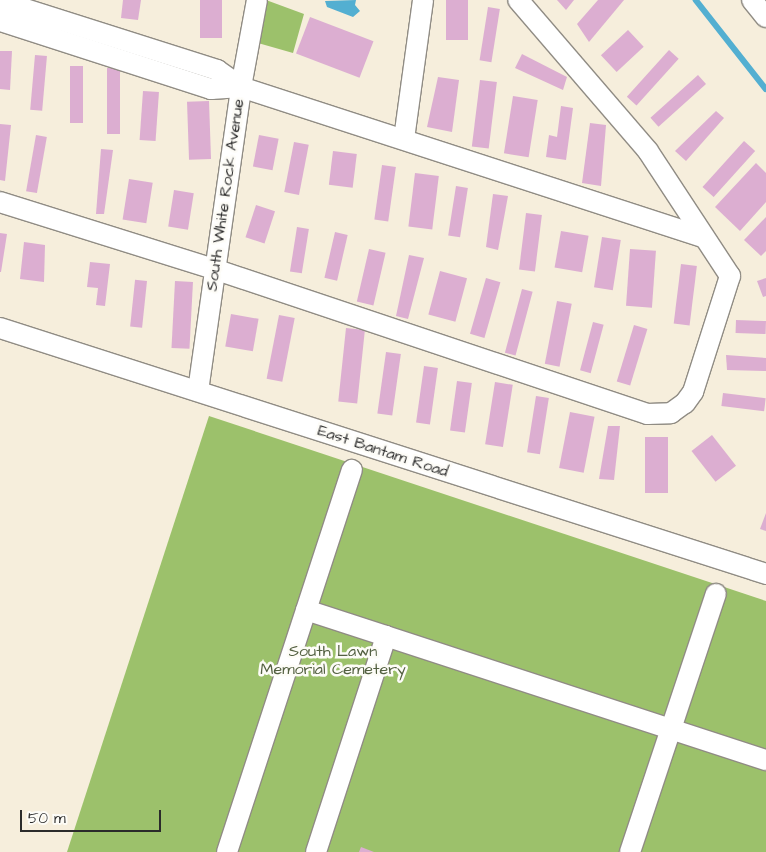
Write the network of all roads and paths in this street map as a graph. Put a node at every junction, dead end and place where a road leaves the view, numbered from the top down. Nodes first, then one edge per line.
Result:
1 (257, 0) edge
2 (423, 0) edge
3 (518, 0) edge
4 (752, 0) edge
5 (6, 13) edge
6 (766, 17) edge
7 (241, 87) junction
8 (404, 139) junction
9 (0, 202) edge
10 (702, 238) junction
11 (214, 269) junction
12 (0, 328) edge
13 (198, 392) junction
14 (352, 470) dead end
15 (766, 574) edge
16 (716, 594) dead end
17 (306, 610) junction
18 (386, 636) junction
19 (672, 730) junction
20 (766, 760) edge
21 (227, 852) edge
22 (316, 852) edge
23 (630, 852) edge

1 - 7 street, South White Rock Avenue
2 - 8 street
3 - 10 street
4 - 6 street
5 - 7 street
7 - 8 street
7 - 11 street, South White Rock Avenue
8 - 10 street
9 - 11 street
10 - 11 street
11 - 13 street, South White Rock Avenue
12 - 13 street, East Bantam Road
13 - 15 street, East Bantam Road
14 - 17 street
16 - 19 street
17 - 18 street
17 - 21 street
18 - 19 street
18 - 22 street
19 - 20 street
19 - 23 street

